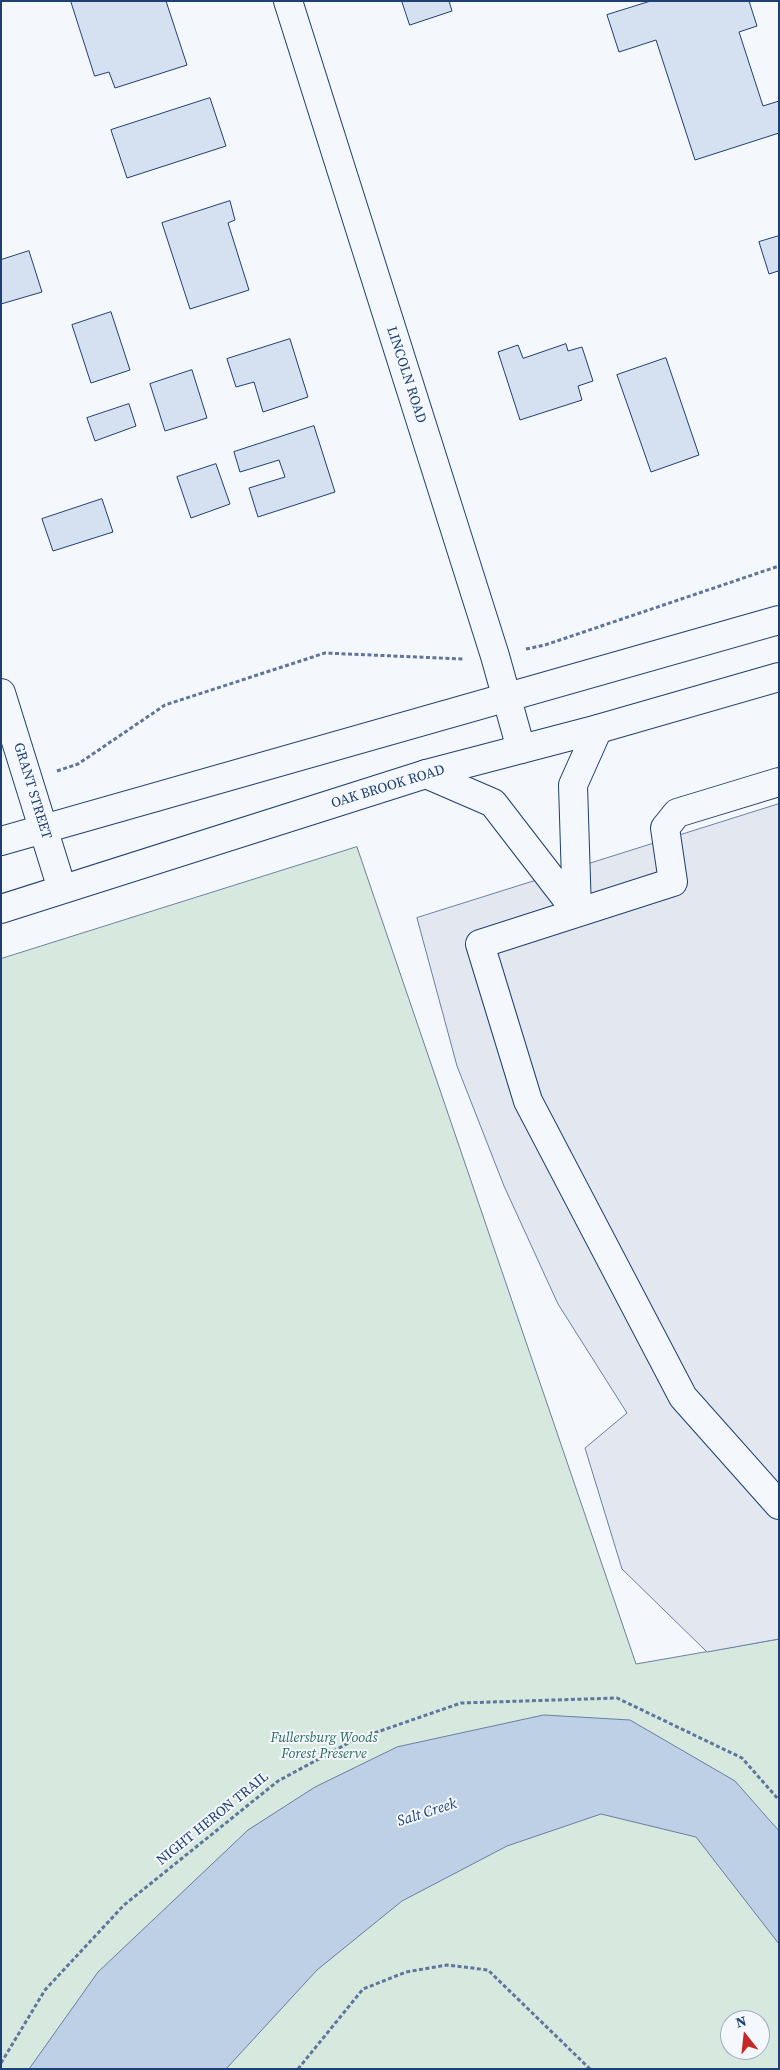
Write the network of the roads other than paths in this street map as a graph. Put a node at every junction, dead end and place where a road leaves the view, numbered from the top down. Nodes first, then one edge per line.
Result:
1 (288, 1) edge
2 (779, 620) edge
3 (779, 677) edge
4 (1, 693) edge
5 (507, 696) junction
6 (598, 729) junction
7 (521, 749) junction
8 (426, 774) junction
9 (779, 782) edge
10 (43, 828) junction
11 (1, 841) edge
12 (62, 889) junction
13 (1, 909) edge
14 (577, 912) junction
15 (779, 1505) edge

1 - 5 main road, LINCOLN ROAD
2 - 5 main road
3 - 6 main road, OAK BROOK ROAD
4 - 10 main road, GRANT STREET
5 - 7 main road, LINCOLN ROAD
5 - 10 main road
6 - 7 main road, OAK BROOK ROAD
6 - 14 main road
7 - 8 main road, OAK BROOK ROAD
8 - 12 main road, OAK BROOK ROAD
8 - 14 main road
9 - 14 main road
10 - 11 main road
10 - 12 main road, GRANT STREET
12 - 13 main road, OAK BROOK ROAD
14 - 15 main road

